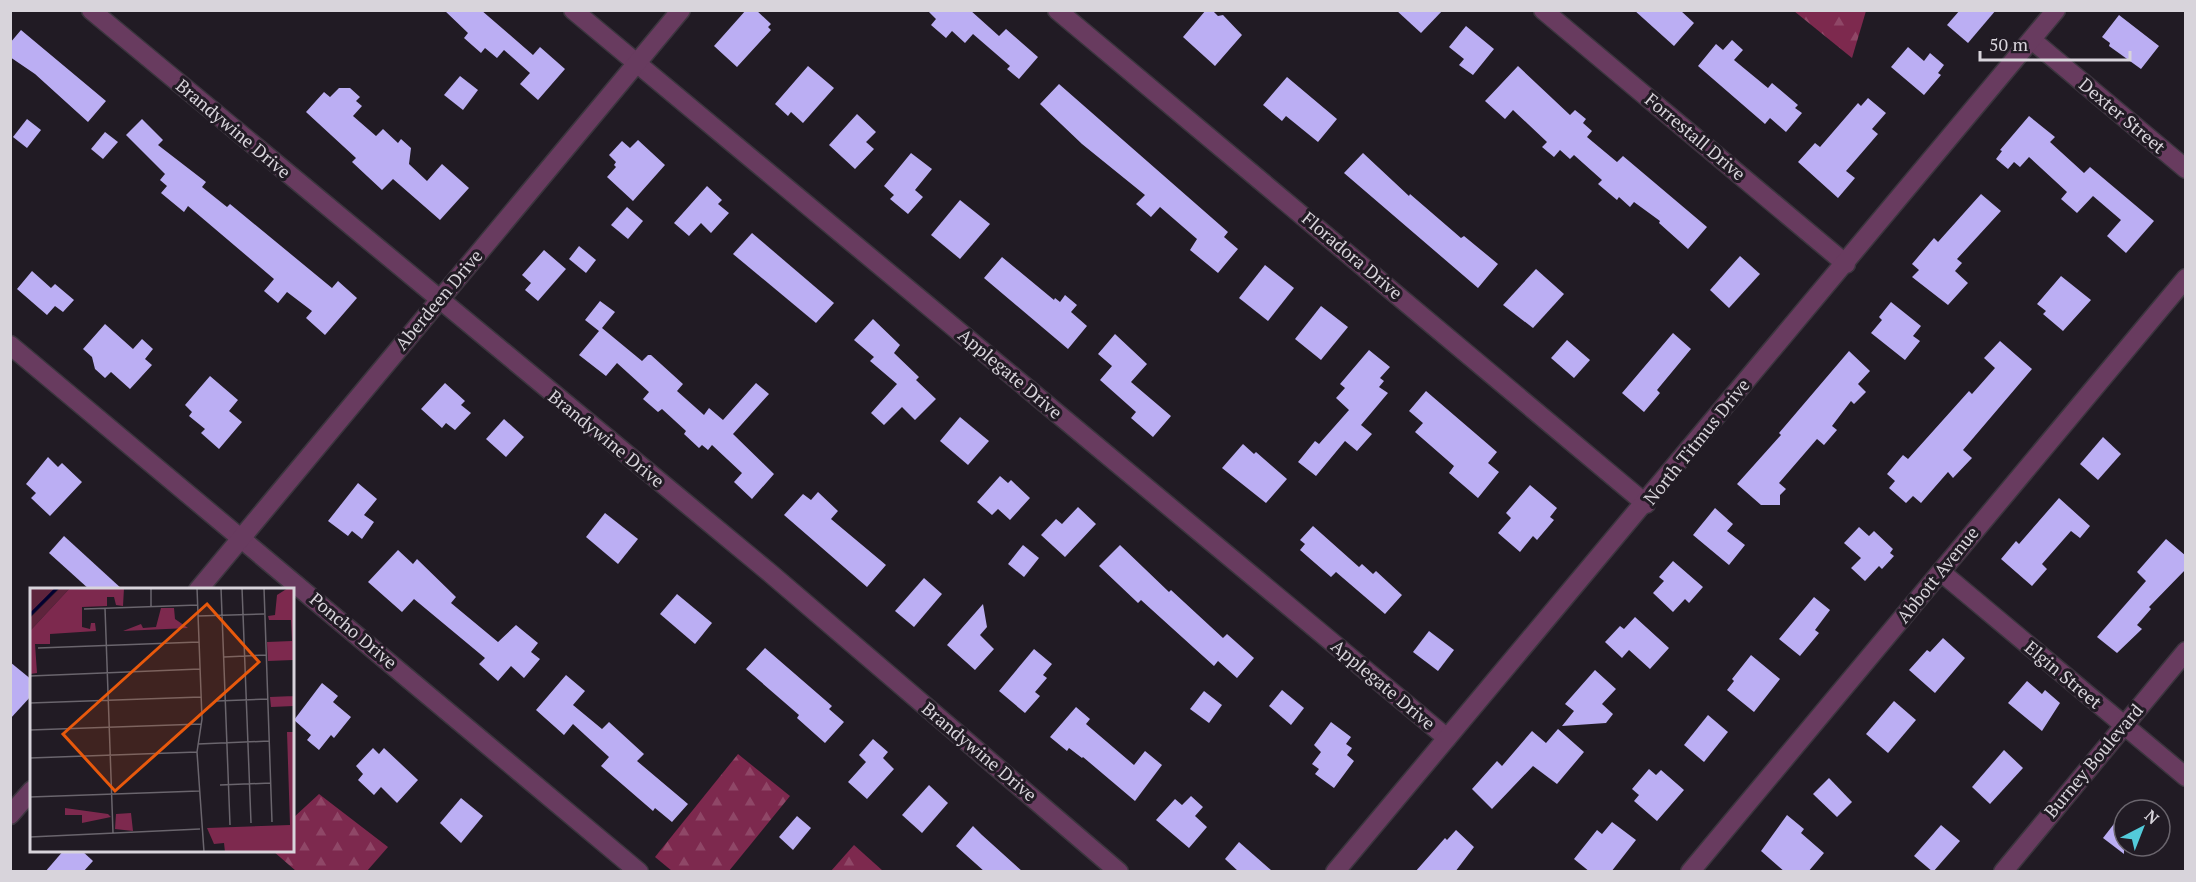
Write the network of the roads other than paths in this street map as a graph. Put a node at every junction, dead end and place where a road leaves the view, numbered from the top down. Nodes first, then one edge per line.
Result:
1 (91, 10) edge
2 (573, 10) edge
3 (681, 10) edge
4 (1056, 10) edge
5 (1544, 10) edge
6 (2056, 10) edge
7 (2032, 40) junction
8 (636, 63) junction
9 (2186, 169) edge
10 (1846, 264) junction
11 (2186, 278) edge
12 (439, 301) junction
13 (10, 345) edge
14 (1646, 504) junction
15 (240, 538) junction
16 (1941, 572) junction
17 (200, 588) edge
18 (2186, 651) edge
19 (2123, 725) junction
20 (1447, 738) junction
21 (2186, 777) edge
22 (30, 792) edge
23 (10, 815) edge
24 (639, 872) edge
25 (1119, 872) edge
26 (1335, 872) edge
27 (1690, 872) edge
28 (2003, 872) edge

1 - 12 street, Brandywine Drive
2 - 8 street, Applegate Drive
3 - 8 street, Aberdeen Drive
4 - 14 street, Floradora Drive
5 - 10 street, Forrestall Drive
6 - 7 street, North Titmus Drive
7 - 9 street, Dexter Street
7 - 10 street, North Titmus Drive
8 - 12 street, Aberdeen Drive
8 - 20 street, Applegate Drive
10 - 14 street, North Titmus Drive
11 - 16 street, Abbott Avenue
12 - 15 street, Aberdeen Drive
12 - 25 street, Brandywine Drive
13 - 15 street, Poncho Drive
14 - 20 street, North Titmus Drive
15 - 17 street, Aberdeen Drive
15 - 24 street, Poncho Drive
16 - 19 street, Elgin Street
16 - 27 street, Abbott Avenue
18 - 19 street, Burney Boulevard
19 - 21 street, Elgin Street
19 - 28 street, Burney Boulevard
20 - 26 street, North Titmus Drive
22 - 23 street

